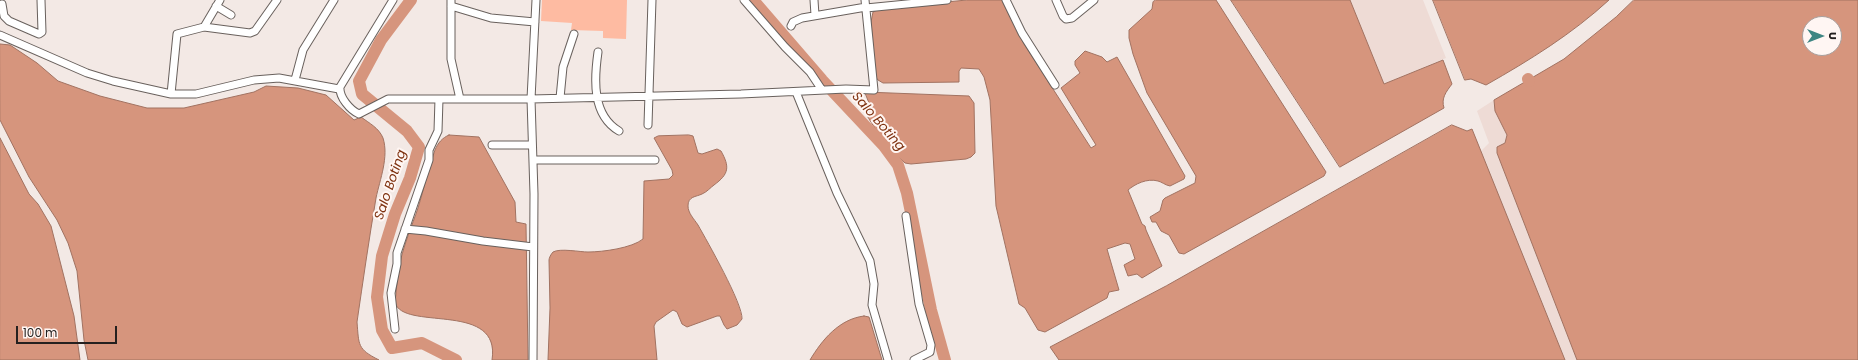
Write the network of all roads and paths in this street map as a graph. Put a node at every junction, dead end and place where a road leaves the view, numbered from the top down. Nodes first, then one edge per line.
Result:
1 (40, 0) edge
2 (277, 0) edge
3 (393, 0) edge
4 (536, 0) edge
5 (652, 0) edge
6 (744, 0) edge
7 (814, 0) edge
8 (947, 0) edge
9 (1006, 0) edge
10 (1056, 0) edge
11 (1094, 0) edge
12 (330, 1) edge
13 (1, 3) edge
14 (218, 3) edge
15 (451, 3) edge
16 (866, 5) edge
17 (231, 14) dead end
18 (815, 15) junction
19 (535, 22) junction
20 (791, 26) dead end
21 (204, 27) junction
22 (574, 34) dead end
23 (0, 35) edge
24 (598, 52) dead end
25 (296, 80) junction
26 (1055, 85) dead end
27 (339, 89) junction
28 (823, 90) junction
29 (796, 92) junction
30 (171, 94) junction
31 (648, 96) junction
32 (596, 97) junction
33 (560, 98) junction
34 (439, 99) junction
35 (460, 99) junction
36 (531, 99) junction
37 (648, 125) dead end
38 (619, 131) dead end
39 (492, 145) dead end
40 (532, 145) junction
41 (533, 160) junction
42 (656, 160) dead end
43 (906, 216) dead end
44 (405, 229) junction
45 (533, 247) junction
46 (395, 329) dead end
47 (533, 360) edge
48 (888, 360) edge
49 (914, 360) edge

1 - 13 street
2 - 21 street
3 - 27 street
4 - 19 street
5 - 31 street
6 - 28 street
7 - 18 street
8 - 16 street
9 - 26 street
10 - 11 street
12 - 25 street
14 - 17 street
14 - 21 street
15 - 19 street
15 - 35 street
16 - 18 street
16 - 28 street
18 - 20 street
19 - 36 street
21 - 30 street
22 - 33 street
23 - 30 street
24 - 32 street
25 - 27 street
25 - 30 street
27 - 34 street
28 - 29 street
29 - 31 street
29 - 48 street
31 - 32 street
31 - 37 street
32 - 33 street
32 - 38 street
33 - 36 street
34 - 35 street
34 - 44 street
35 - 36 street
36 - 40 street
39 - 40 street
40 - 41 street
41 - 42 street
41 - 45 street
43 - 49 street
44 - 45 street
44 - 46 street
45 - 47 street

